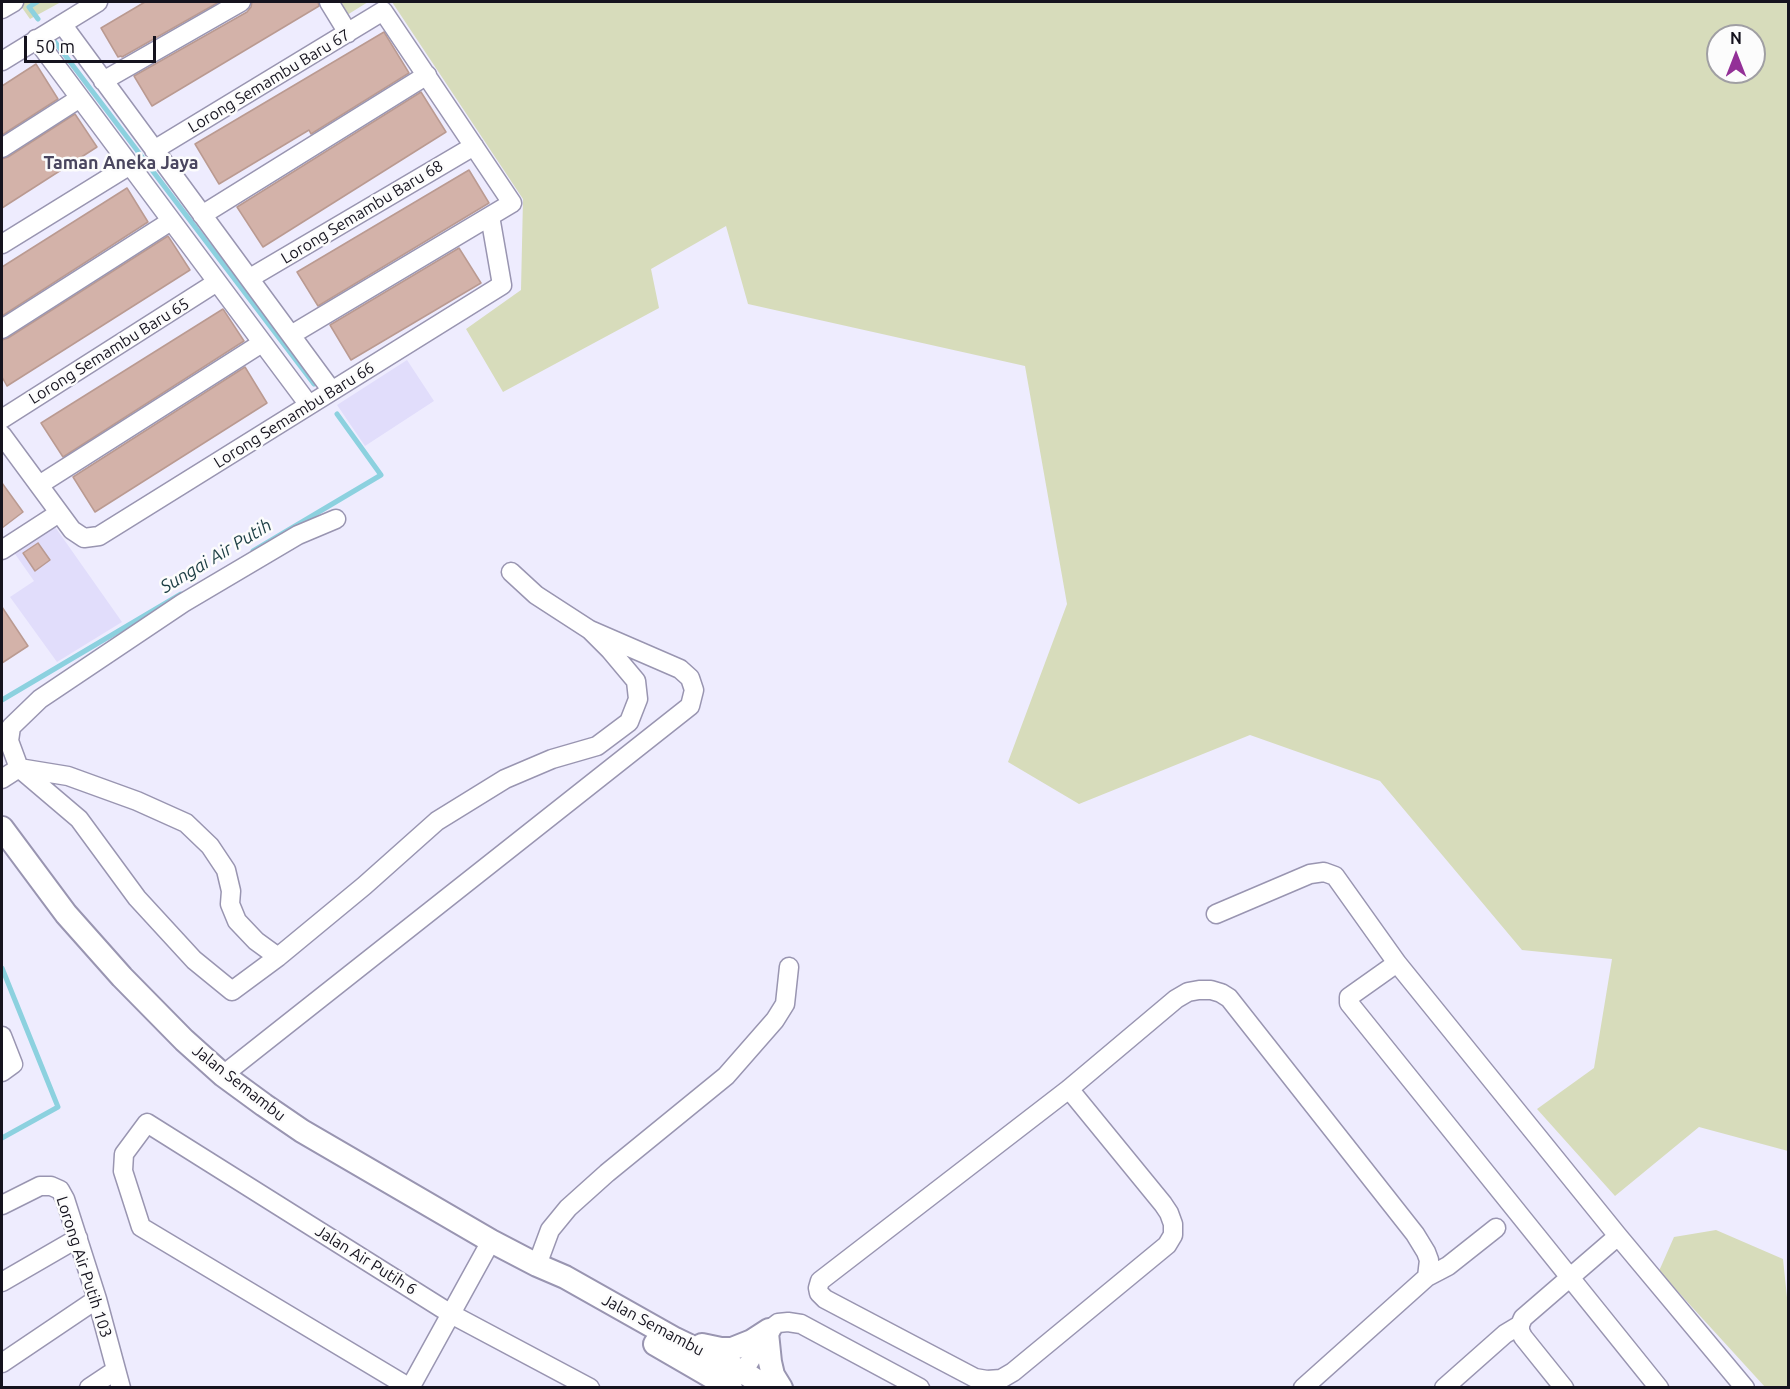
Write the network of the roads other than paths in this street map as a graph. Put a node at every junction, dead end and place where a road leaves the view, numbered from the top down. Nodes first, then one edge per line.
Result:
1 (14, 2) edge
2 (98, 2) edge
3 (241, 2) edge
4 (329, 2) edge
5 (2, 9) edge
6 (62, 24) junction
7 (348, 33) junction
8 (36, 39) junction
9 (2, 61) edge
10 (427, 75) junction
11 (103, 81) junction
12 (80, 98) junction
13 (474, 146) junction
14 (2, 148) edge
15 (154, 150) junction
16 (130, 165) junction
17 (202, 214) junction
18 (490, 216) junction
19 (171, 221) junction
20 (2, 244) edge
21 (250, 279) junction
22 (217, 282) junction
23 (2, 329) edge
24 (291, 335) junction
25 (262, 343) junction
26 (332, 391) junction
27 (309, 405) junction
28 (2, 419) edge
29 (2, 435) edge
30 (39, 485) junction
31 (59, 513) junction
32 (336, 519) dead end
33 (2, 550) edge
34 (511, 572) dead end
35 (590, 630) junction
36 (19, 768) junction
37 (2, 779) edge
38 (2, 828) edge
39 (1216, 914) dead end
40 (278, 957) junction
41 (1397, 963) junction
42 (789, 967) dead end
43 (2, 1036) edge
44 (2, 1072) edge
45 (223, 1075) junction
46 (1069, 1089) junction
47 (2, 1205) edge
48 (1496, 1228) dead end
49 (1618, 1236) junction
50 (78, 1238) junction
51 (491, 1241) junction
52 (537, 1265) junction
53 (1427, 1277) junction
54 (1570, 1278) junction
55 (2, 1282) edge
56 (97, 1299) junction
57 (451, 1314) junction
58 (1520, 1325) junction
59 (768, 1332) junction
60 (675, 1339) junction
61 (2, 1363) edge
62 (118, 1379) edge
63 (734, 1381) edge
64 (410, 1387) edge
65 (89, 1388) edge
66 (590, 1388) edge
67 (768, 1388) edge
68 (781, 1388) edge
69 (920, 1388) edge
70 (1302, 1388) edge
71 (1444, 1388) edge
72 (1564, 1388) edge
73 (1659, 1388) edge
74 (1745, 1388) edge

1 - 5 street
2 - 6 street
3 - 11 street
4 - 7 street
6 - 8 street
6 - 11 street
7 - 10 street, Lorong Semambu Baru 67
7 - 15 street, Lorong Semambu Baru 67
8 - 9 street
8 - 12 street
10 - 13 street
10 - 17 street
11 - 15 street
12 - 14 street
12 - 16 street
13 - 18 street
13 - 21 street, Lorong Semambu Baru 68
15 - 17 street
16 - 19 street
16 - 20 street
17 - 21 street
18 - 24 street
18 - 26 street, Lorong Semambu Baru 66
19 - 22 street
19 - 23 street
21 - 24 street
22 - 25 street
22 - 28 street, Lorong Semambu Baru 65
24 - 26 street
25 - 27 street
25 - 30 street
26 - 27 street, Lorong Semambu Baru 66
27 - 31 street, Lorong Semambu Baru 66
29 - 30 street
30 - 31 street
31 - 33 street
32 - 36 street
34 - 35 street
35 - 40 street
35 - 45 street
36 - 37 street
36 - 40 street
36 - 40 street
38 - 45 main road, Jalan Semambu
39 - 41 street
41 - 49 street
41 - 54 street
42 - 52 street
43 - 44 street
45 - 51 main road, Jalan Semambu
46 - 46 street
46 - 53 street
47 - 50 street, Lorong Air Putih 103
48 - 53 street
49 - 54 street
49 - 74 street
50 - 55 street
50 - 56 street, Lorong Air Putih 103
51 - 52 main road, Jalan Semambu
51 - 57 street
52 - 60 main road, Jalan Semambu
52 - 63 main road, Jalan Semambu
53 - 70 street
54 - 58 street
54 - 73 street
56 - 61 street
56 - 62 street, Lorong Air Putih 103
57 - 64 street
57 - 64 street, Jalan Air Putih 6
57 - 66 street, Jalan Air Putih 6
58 - 71 street
58 - 72 street
59 - 60 main road
59 - 63 street
59 - 68 main road
59 - 69 street
60 - 63 main road, Jalan Semambu
62 - 65 street
63 - 67 main road, Jalan Semambu

